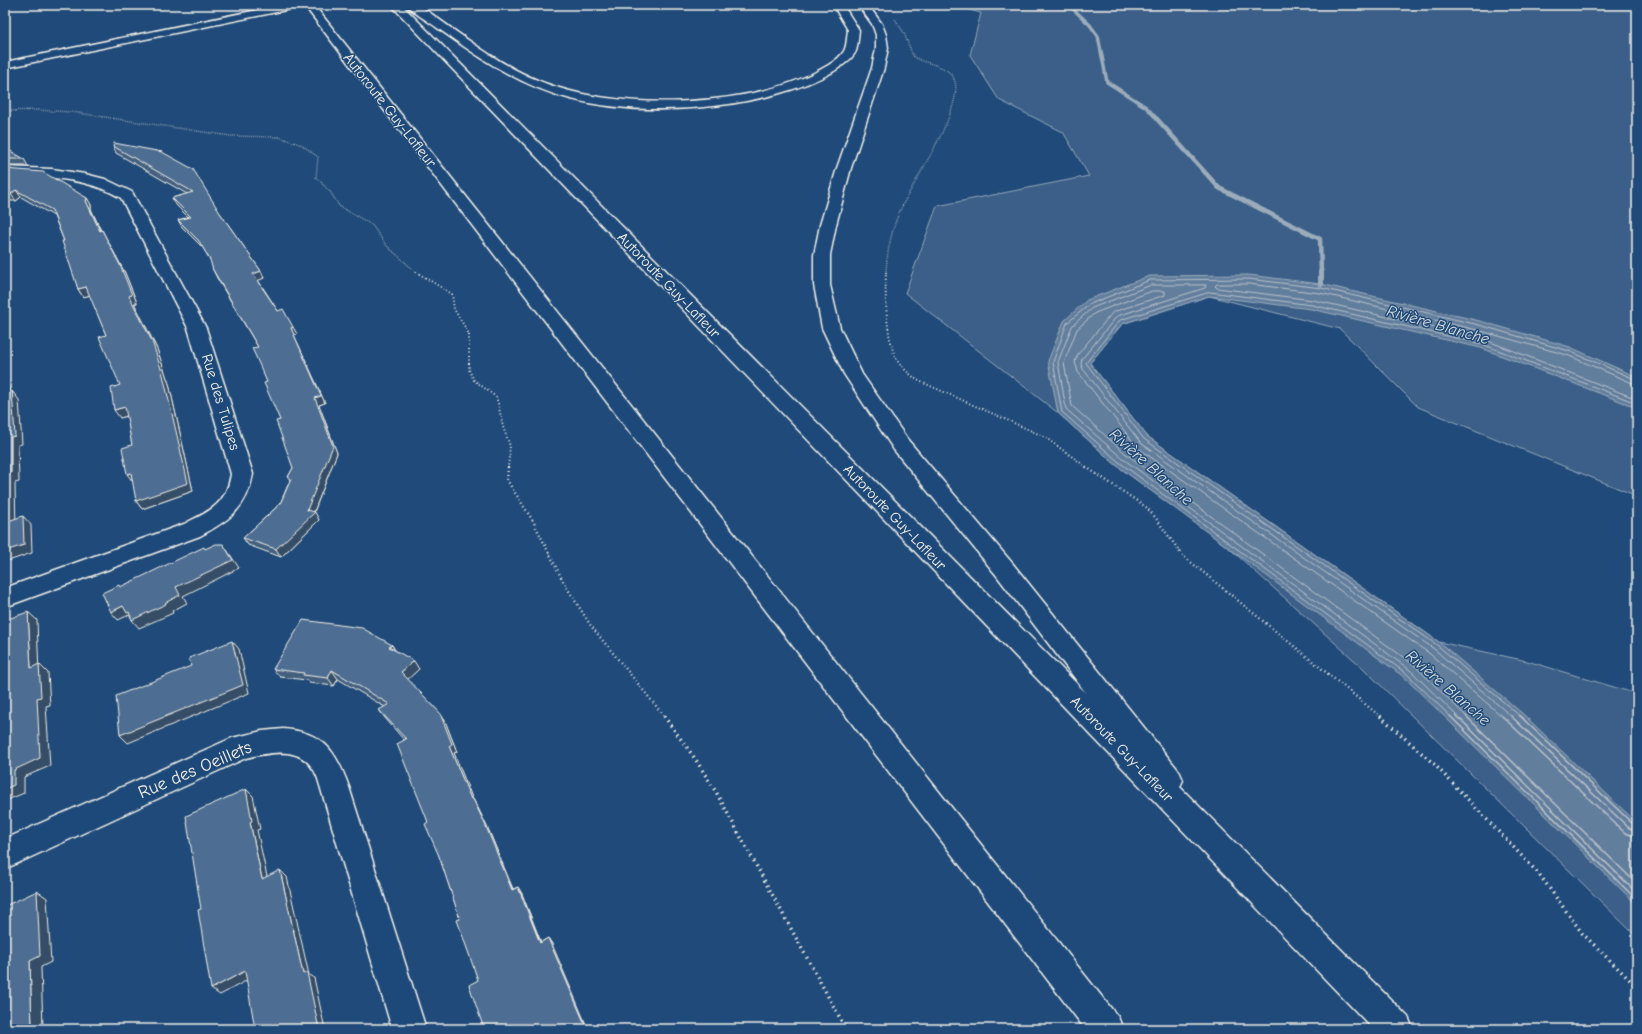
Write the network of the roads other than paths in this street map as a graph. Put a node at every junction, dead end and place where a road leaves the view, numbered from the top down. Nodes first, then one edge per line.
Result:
1 (296, 5) edge
2 (303, 5) edge
3 (309, 5) edge
4 (396, 5) edge
5 (412, 5) edge
6 (838, 5) edge
7 (863, 5) edge
8 (319, 17) junction
9 (127, 39) junction
10 (5, 62) edge
11 (5, 65) edge
12 (5, 171) edge
13 (5, 598) edge
14 (5, 854) edge
15 (1237, 866) junction
16 (410, 1029) edge
17 (1106, 1029) edge
18 (1396, 1029) edge

1 - 9 main road
2 - 8 main road
3 - 8 main road, Autoroute Guy-Lafleur
4 - 15 main road, Autoroute Guy-Lafleur
5 - 6 main road
7 - 15 main road
8 - 17 main road, Autoroute Guy-Lafleur
9 - 10 main road
9 - 11 main road
12 - 13 main road, Rue des Tulipes
14 - 16 main road, Rue des Oeillets
15 - 18 main road, Autoroute Guy-Lafleur

